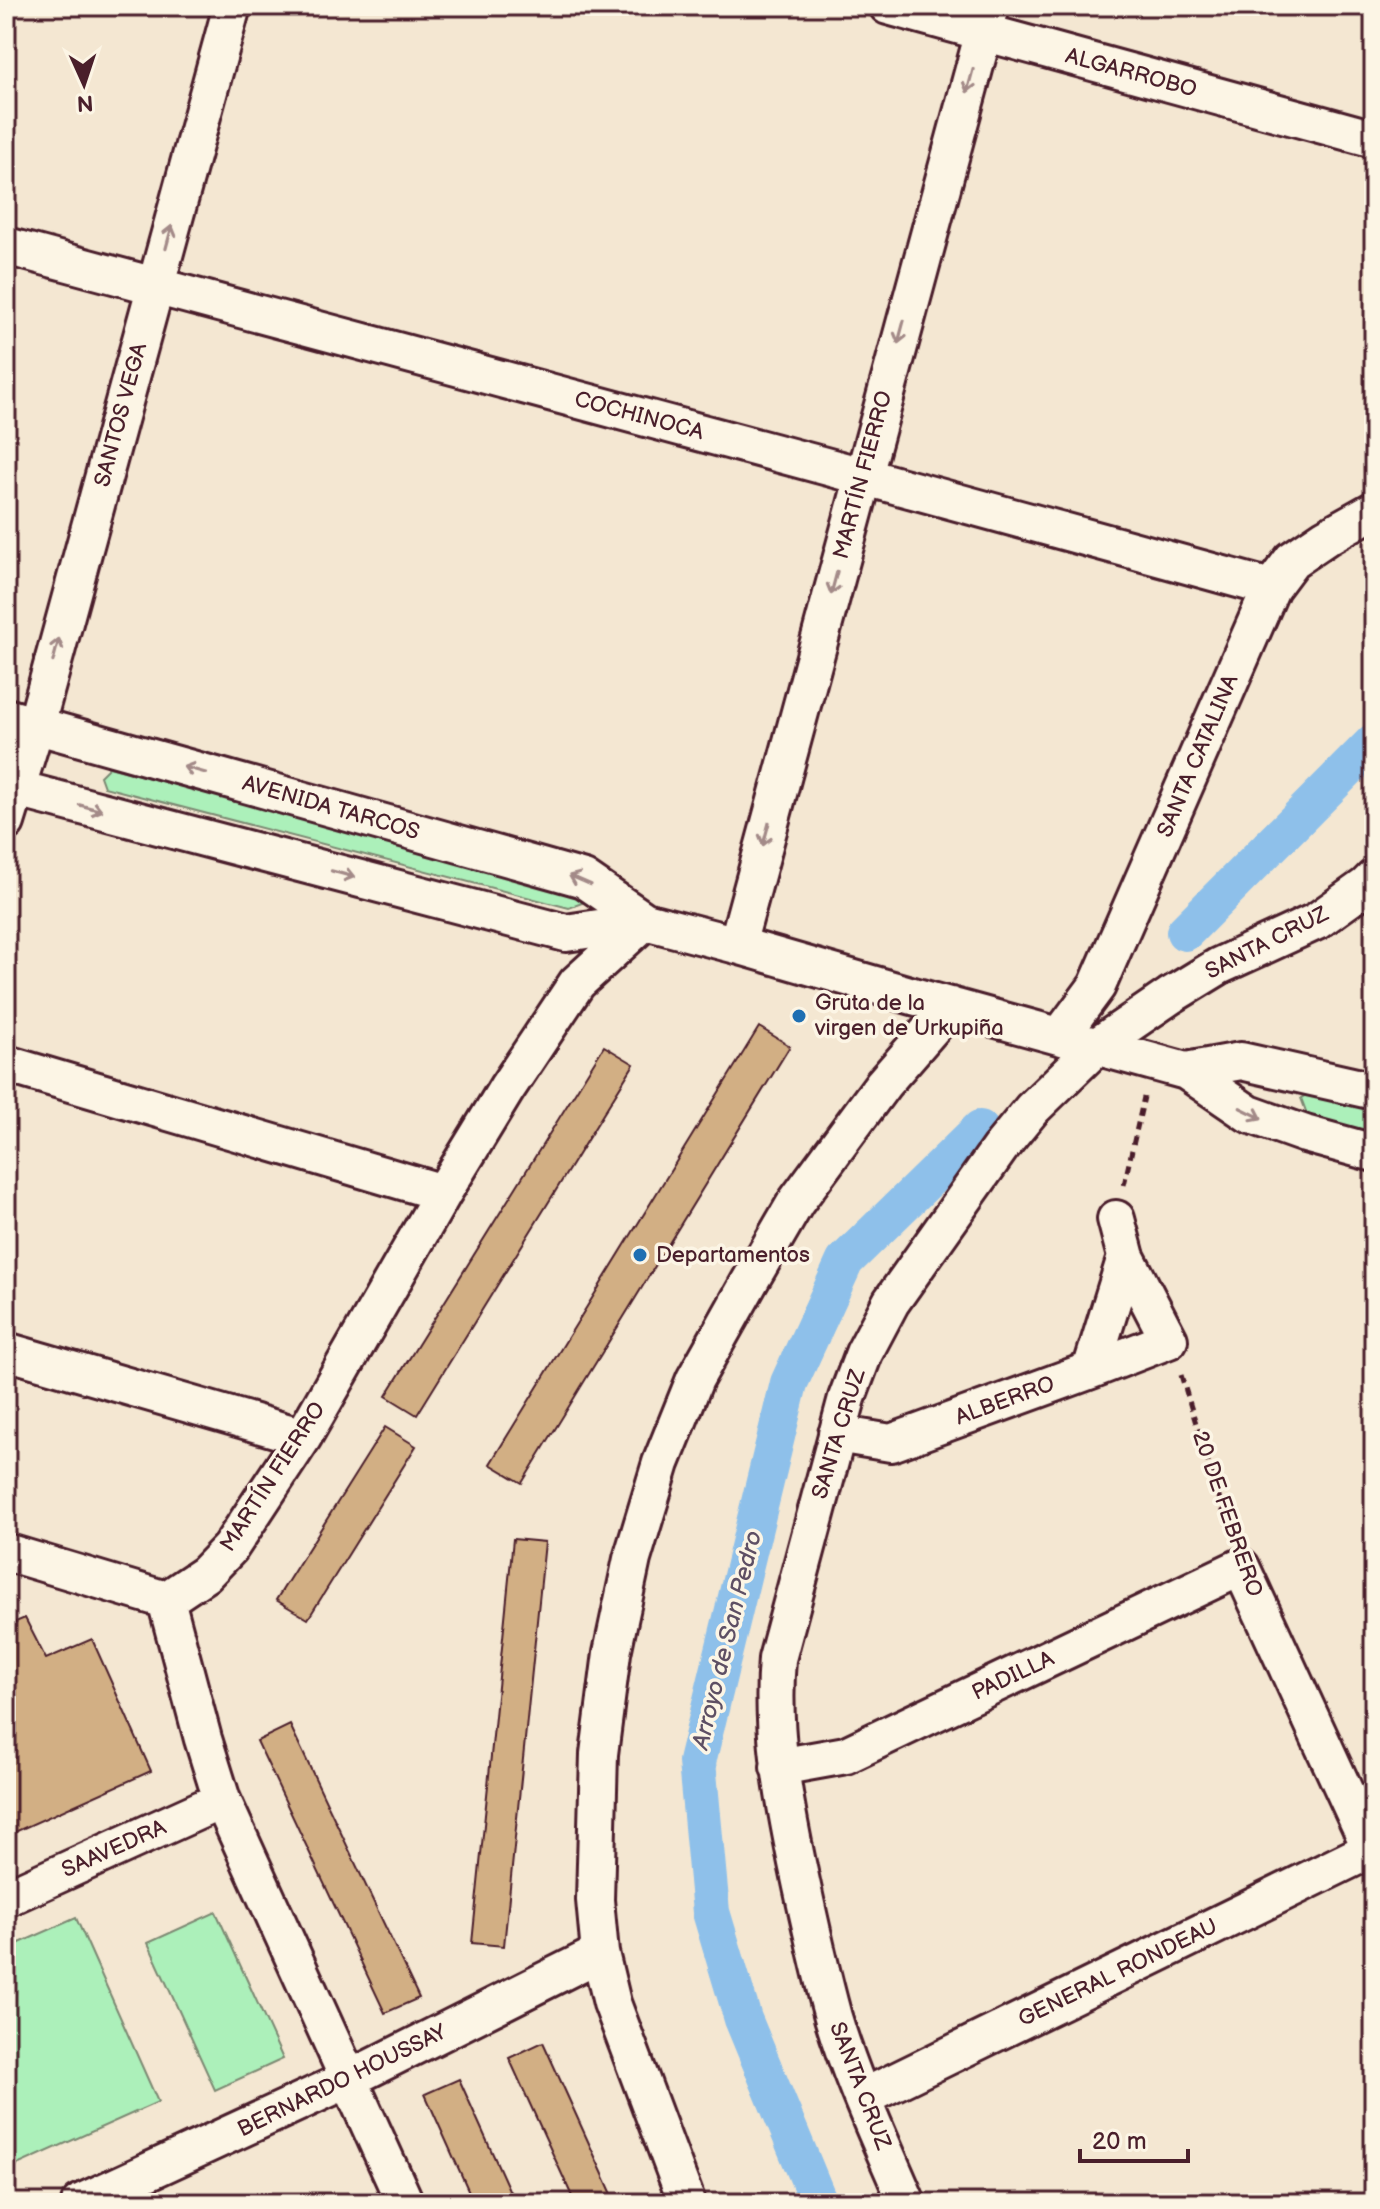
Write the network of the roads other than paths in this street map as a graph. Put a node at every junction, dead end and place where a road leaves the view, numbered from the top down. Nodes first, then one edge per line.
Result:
1 (232, 6) edge
2 (888, 6) edge
3 (987, 19) edge
4 (1374, 139) edge
5 (6, 246) edge
6 (155, 286) junction
7 (862, 476) junction
8 (1374, 510) edge
9 (1271, 588) junction
10 (21, 721) edge
11 (9, 799) edge
12 (1374, 878) edge
13 (645, 921) junction
14 (737, 945) junction
15 (951, 1006) junction
16 (1060, 1036) junction
17 (1097, 1046) junction
18 (6, 1064) edge
19 (1169, 1066) junction
20 (1374, 1091) edge
21 (1374, 1153) edge
22 (443, 1193) junction
23 (1116, 1219) road end
24 (1126, 1257) junction
25 (6, 1351) edge
26 (1091, 1370) junction
27 (837, 1434) junction
28 (303, 1437) junction
29 (6, 1552) edge
30 (1241, 1567) joint
31 (166, 1600) junction
32 (779, 1767) junction
33 (222, 1800) junction
34 (1373, 1848) edge
35 (6, 1898) edge
36 (600, 1953) junction
37 (349, 2079) junction
38 (862, 2098) junction
39 (80, 2203) edge
40 (405, 2203) edge
41 (687, 2203) edge
42 (907, 2203) edge

6 -> 1 street, SANTOS VEGA
2 - 3 street, ALGARROBO
3 - 4 street, ALGARROBO
3 -> 7 street, MARTÍN FIERRO
5 - 6 street, COCHINOCA
6 - 7 street, COCHINOCA
10 -> 6 street, SANTOS VEGA
7 - 9 street, COCHINOCA
7 -> 14 street, MARTÍN FIERRO
8 - 9 street, SANTA CATALINA
9 - 16 street, SANTA CATALINA
10 - 11 street, SANTOS VEGA
13 -> 10 street, AVENIDA TARCOS
11 -> 13 street, AVENIDA TARCOS
12 - 17 street, SANTA CRUZ
13 - 14 street, AVENIDA TARCOS
13 - 22 street, MARTÍN FIERRO
14 - 15 street, AVENIDA TARCOS
15 - 16 street, AVENIDA TARCOS
15 - 36 street
16 - 17 street, AVENIDA TARCOS
17 - 19 street, AVENIDA TARCOS
17 - 27 street, SANTA CRUZ
18 - 22 street
19 - 20 street, AVENIDA TARCOS
19 -> 21 street, AVENIDA TARCOS
22 - 28 street, MARTÍN FIERRO
23 - 24 street
24 - 26 street
24 - 26 street, ALBERRO
25 - 28 street
26 - 27 street, ALBERRO
27 - 32 street, SANTA CRUZ
28 - 31 street, MARTÍN FIERRO
29 - 31 street
30 - 32 street, PADILLA
30 - 34 street, 20 DE FEBRERO
31 - 33 street
32 - 38 street, SANTA CRUZ
33 - 35 street, SAAVEDRA
33 - 37 street
34 - 38 street, GENERAL RONDEAU
36 - 37 street, BERNARDO HOUSSAY
36 - 41 street
37 - 39 street, BERNARDO HOUSSAY
37 - 40 street
38 - 42 street, SANTA CRUZ

